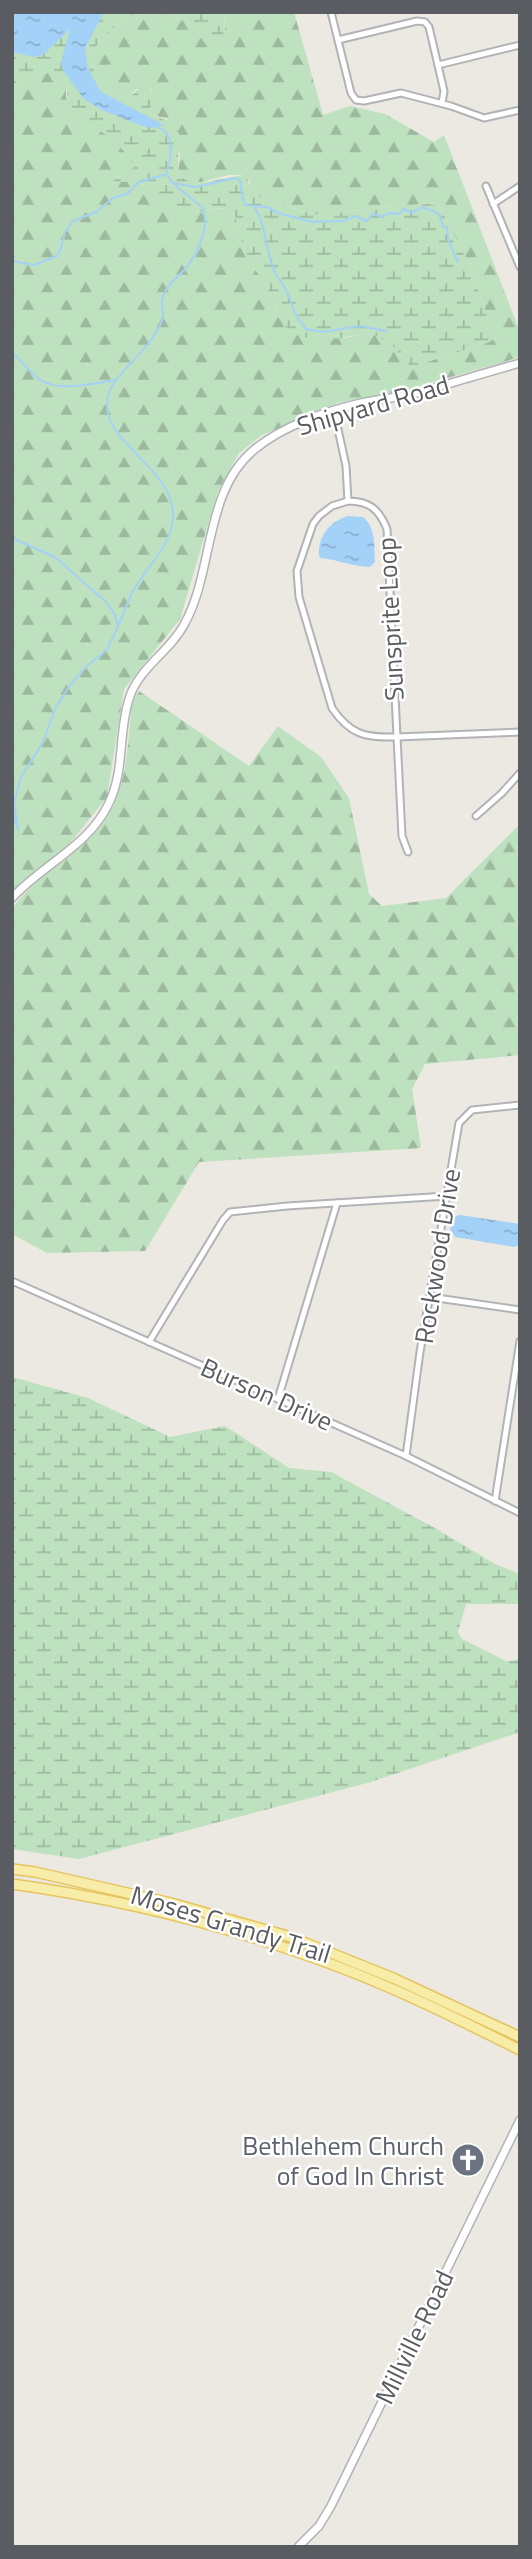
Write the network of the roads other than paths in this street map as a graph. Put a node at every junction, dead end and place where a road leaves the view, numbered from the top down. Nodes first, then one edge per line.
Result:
1 (331, 12) edge
2 (338, 40) junction
3 (520, 45) edge
4 (438, 65) junction
5 (442, 103) junction
6 (520, 110) edge
7 (486, 186) dead end
8 (518, 187) edge
9 (520, 198) edge
10 (493, 204) junction
11 (520, 244) edge
12 (512, 248) junction
13 (520, 267) edge
14 (520, 363) edge
15 (334, 411) junction
16 (348, 501) junction
17 (520, 732) edge
18 (397, 737) junction
19 (520, 773) edge
20 (476, 816) dead end
21 (408, 852) dead end
22 (12, 898) edge
23 (520, 1105) edge
24 (447, 1196) junction
25 (337, 1203) junction
26 (12, 1281) edge
27 (430, 1297) junction
28 (520, 1310) edge
29 (520, 1341) edge
30 (149, 1342) junction
31 (278, 1399) junction
32 (406, 1456) junction
33 (495, 1500) junction
34 (520, 1513) edge
35 (12, 1869) edge
36 (12, 1884) edge
37 (520, 2037) edge
38 (520, 2050) edge
39 (520, 2120) edge
40 (298, 2547) edge

1 - 2 street
2 - 4 street
2 - 5 street
3 - 4 street
4 - 5 street
5 - 6 street
7 - 10 street
8 - 9 street
8 - 10 street
10 - 12 street
11 - 12 street
12 - 13 street
14 - 15 street, Shipyard Road
15 - 16 street
15 - 22 street, Shipyard Road
16 - 18 street, Sunsprite Loop
16 - 18 street, Sunsprite Loop
17 - 18 street, Sunsprite Loop
18 - 21 street
19 - 20 street
23 - 24 street, Rockwood Drive
24 - 25 street
24 - 27 street, Rockwood Drive
25 - 30 street
25 - 31 street
26 - 30 street, Burson Drive
27 - 28 street
27 - 32 street, Rockwood Drive
29 - 33 street
30 - 31 street, Burson Drive
31 - 32 street, Burson Drive
32 - 33 street, Burson Drive
33 - 34 street, Burson Drive
35 - 37 main road, Moses Grandy Trail
36 - 38 main road, Moses Grandy Trail
39 - 40 street, Millville Road

